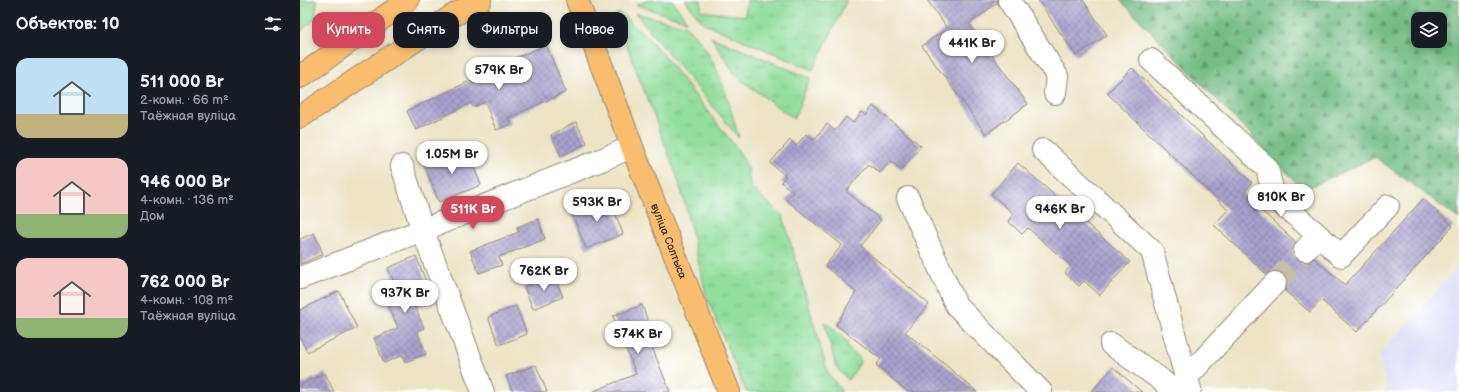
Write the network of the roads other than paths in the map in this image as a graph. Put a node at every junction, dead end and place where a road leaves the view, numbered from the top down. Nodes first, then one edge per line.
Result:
1 (408, 0) edge
2 (480, 0) edge
3 (577, 0) edge
4 (1008, 0) edge
5 (1152, 60) dead end
6 (300, 76) edge
7 (1055, 93) dead end
8 (300, 117) edge
9 (632, 147) junction
10 (1043, 150) dead end
11 (402, 166) dead end
12 (908, 198) dead end
13 (1388, 206) dead end
14 (423, 231) junction
15 (300, 278) edge
16 (1275, 283) tunnel mouth
17 (1110, 344) dead end
18 (1184, 387) edge
19 (483, 392) edge
20 (729, 392) edge
21 (1041, 392) edge

1 - 6 main road
2 - 8 main road
3 - 9 main road, вуліца Солтыса
4 - 7 street
5 - 13 street
9 - 14 street
9 - 20 main road, вуліца Солтыса
10 - 18 street
11 - 14 street
12 - 21 street
14 - 15 street
14 - 19 street
16 - 18 street
17 - 18 street

